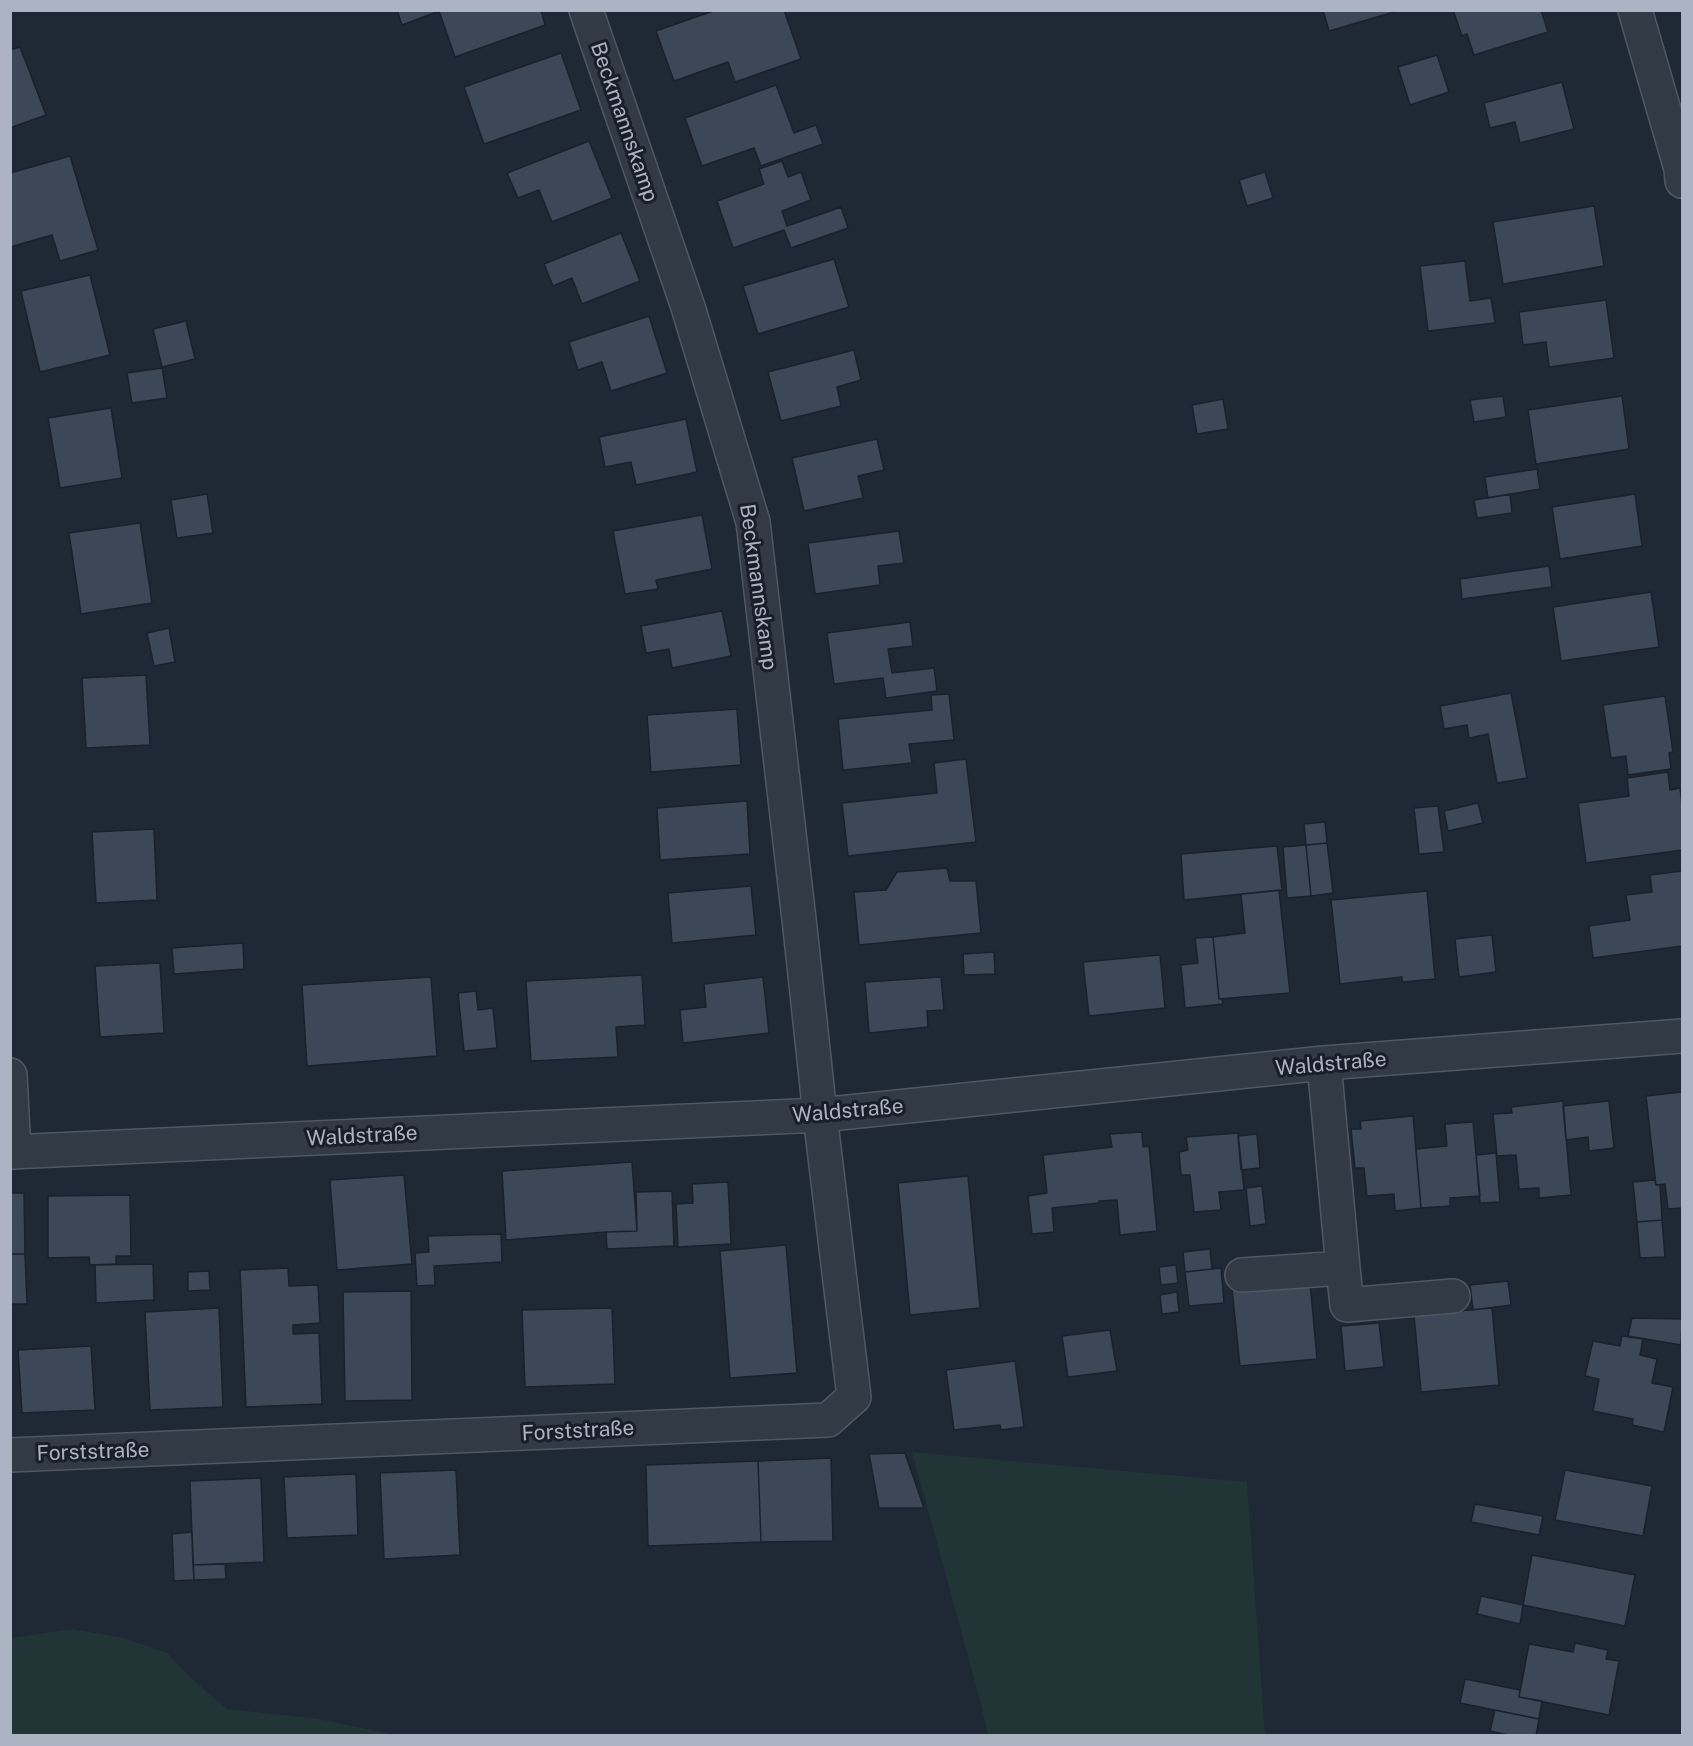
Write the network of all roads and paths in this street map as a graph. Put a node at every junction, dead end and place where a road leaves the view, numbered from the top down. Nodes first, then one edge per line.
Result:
1 (586, 10) edge
2 (1635, 10) edge
3 (1683, 181) edge
4 (1683, 1036) edge
5 (1324, 1063) junction
6 (10, 1075) edge
7 (820, 1115) junction
8 (12, 1152) edge
9 (1343, 1268) junction
10 (1242, 1275) dead end
11 (1453, 1296) dead end
12 (10, 1455) edge

1 - 7 street, Beckmannskamp
2 - 3 street
4 - 5 street, Waldstraße
5 - 7 street, Waldstraße
5 - 9 street
6 - 8 street
7 - 8 street, Waldstraße
7 - 12 street, Forststraße
9 - 10 street
9 - 11 street

